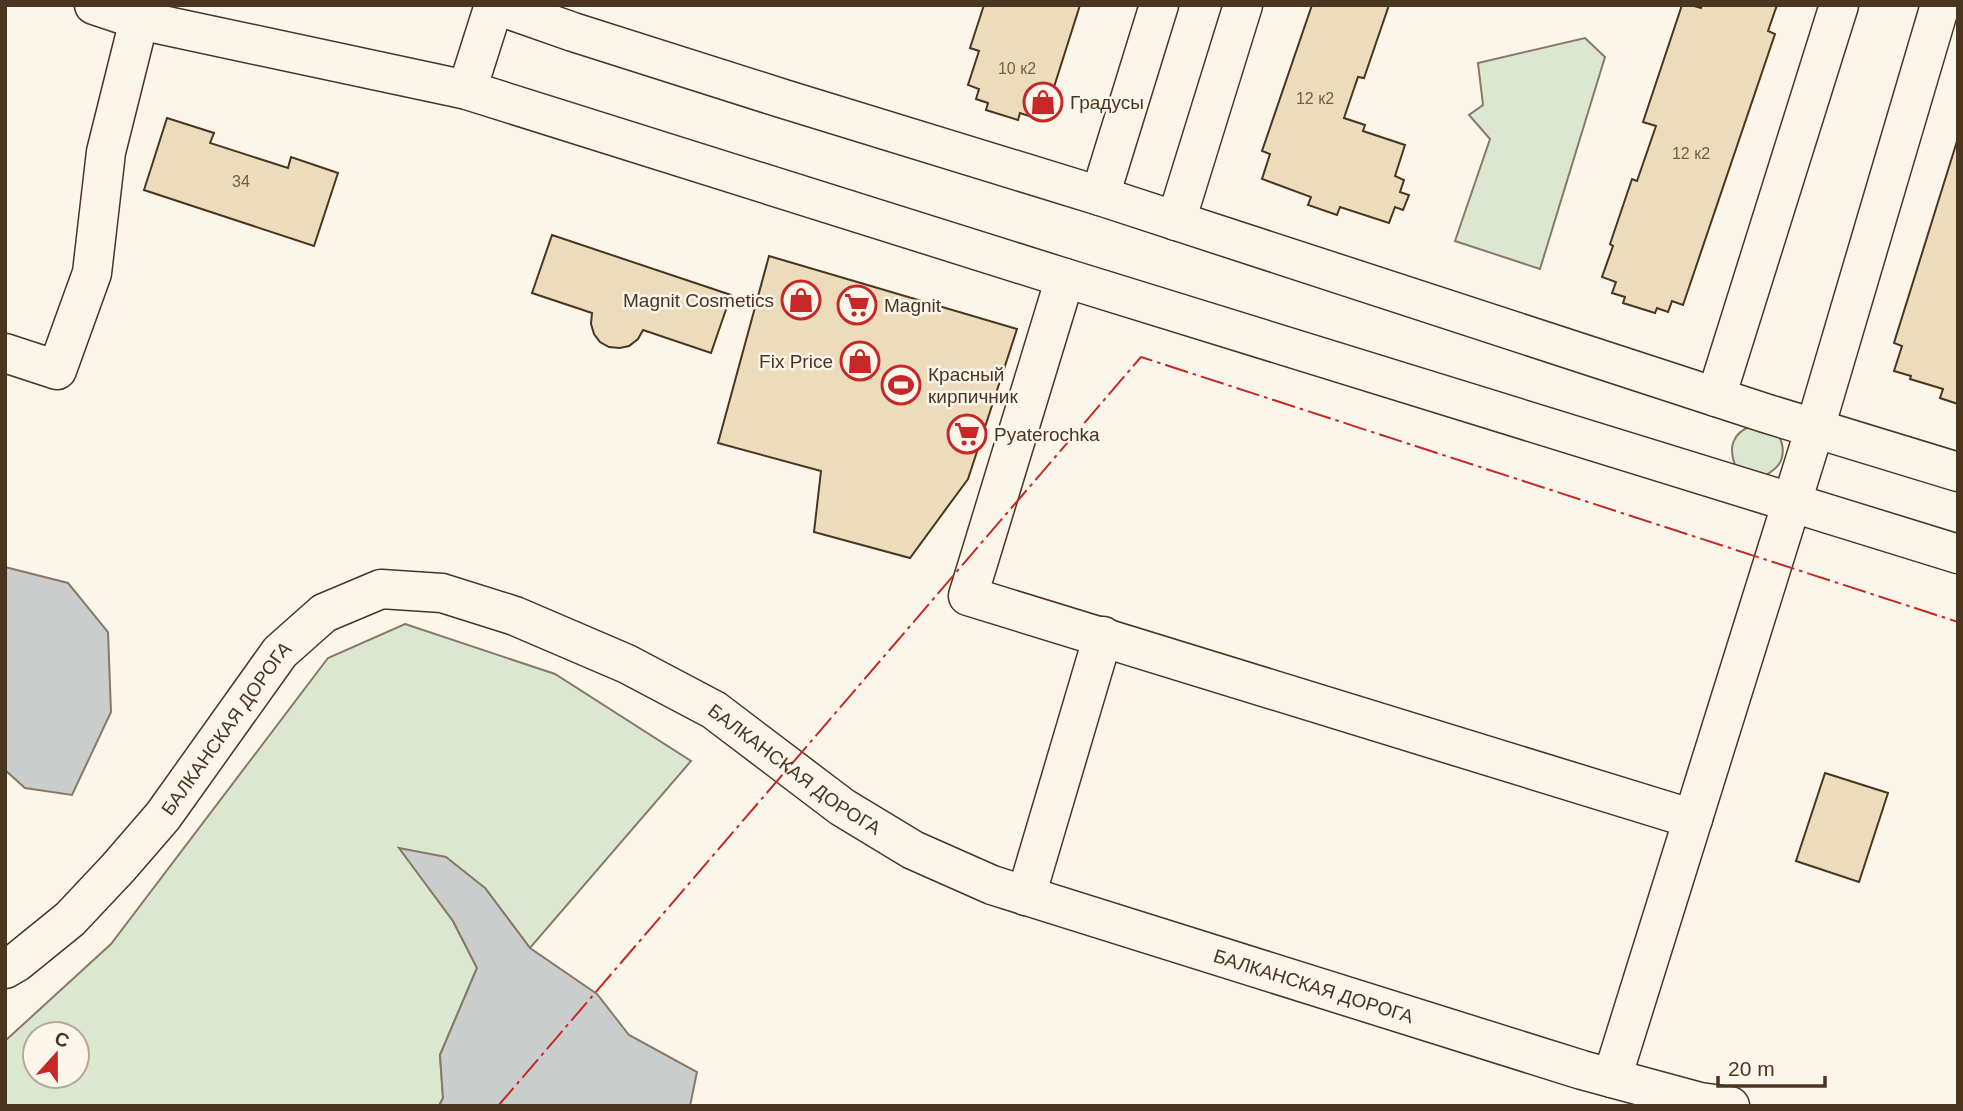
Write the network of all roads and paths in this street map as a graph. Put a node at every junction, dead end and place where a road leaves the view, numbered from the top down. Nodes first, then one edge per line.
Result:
1 (94, 5) edge
2 (495, 5) edge
3 (1159, 5) edge
4 (1242, 5) edge
5 (1839, 5) edge
6 (1940, 5) edge
7 (139, 20) junction
8 (467, 90) junction
9 (1100, 196) junction
10 (1176, 221) junction
11 (1065, 278) junction
12 (5, 354) edge
13 (1716, 397) junction
14 (1815, 428) junction
15 (1958, 472) edge
16 (1791, 502) junction
17 (1958, 554) edge
18 (1103, 636) junction
19 (1693, 819) junction
20 (1026, 896) junction
21 (5, 969) edge
22 (1612, 1078) junction
23 (1730, 1106) edge

1 - 7 street
2 - 8 street
2 - 9 street
3 - 9 street
4 - 10 street
5 - 13 street
6 - 14 street
7 - 8 street
7 - 12 street
8 - 11 street
9 - 10 street
10 - 13 street
11 - 16 street
11 - 18 street
13 - 14 street
14 - 15 street
14 - 16 street
16 - 17 street
16 - 19 street
18 - 19 street
18 - 20 street
19 - 22 street
20 - 21 street, БАЛКАНСКАЯ ДОРОГА
20 - 22 street, БАЛКАНСКАЯ ДОРОГА
22 - 23 street, БАЛКАНСКАЯ ДОРОГА

